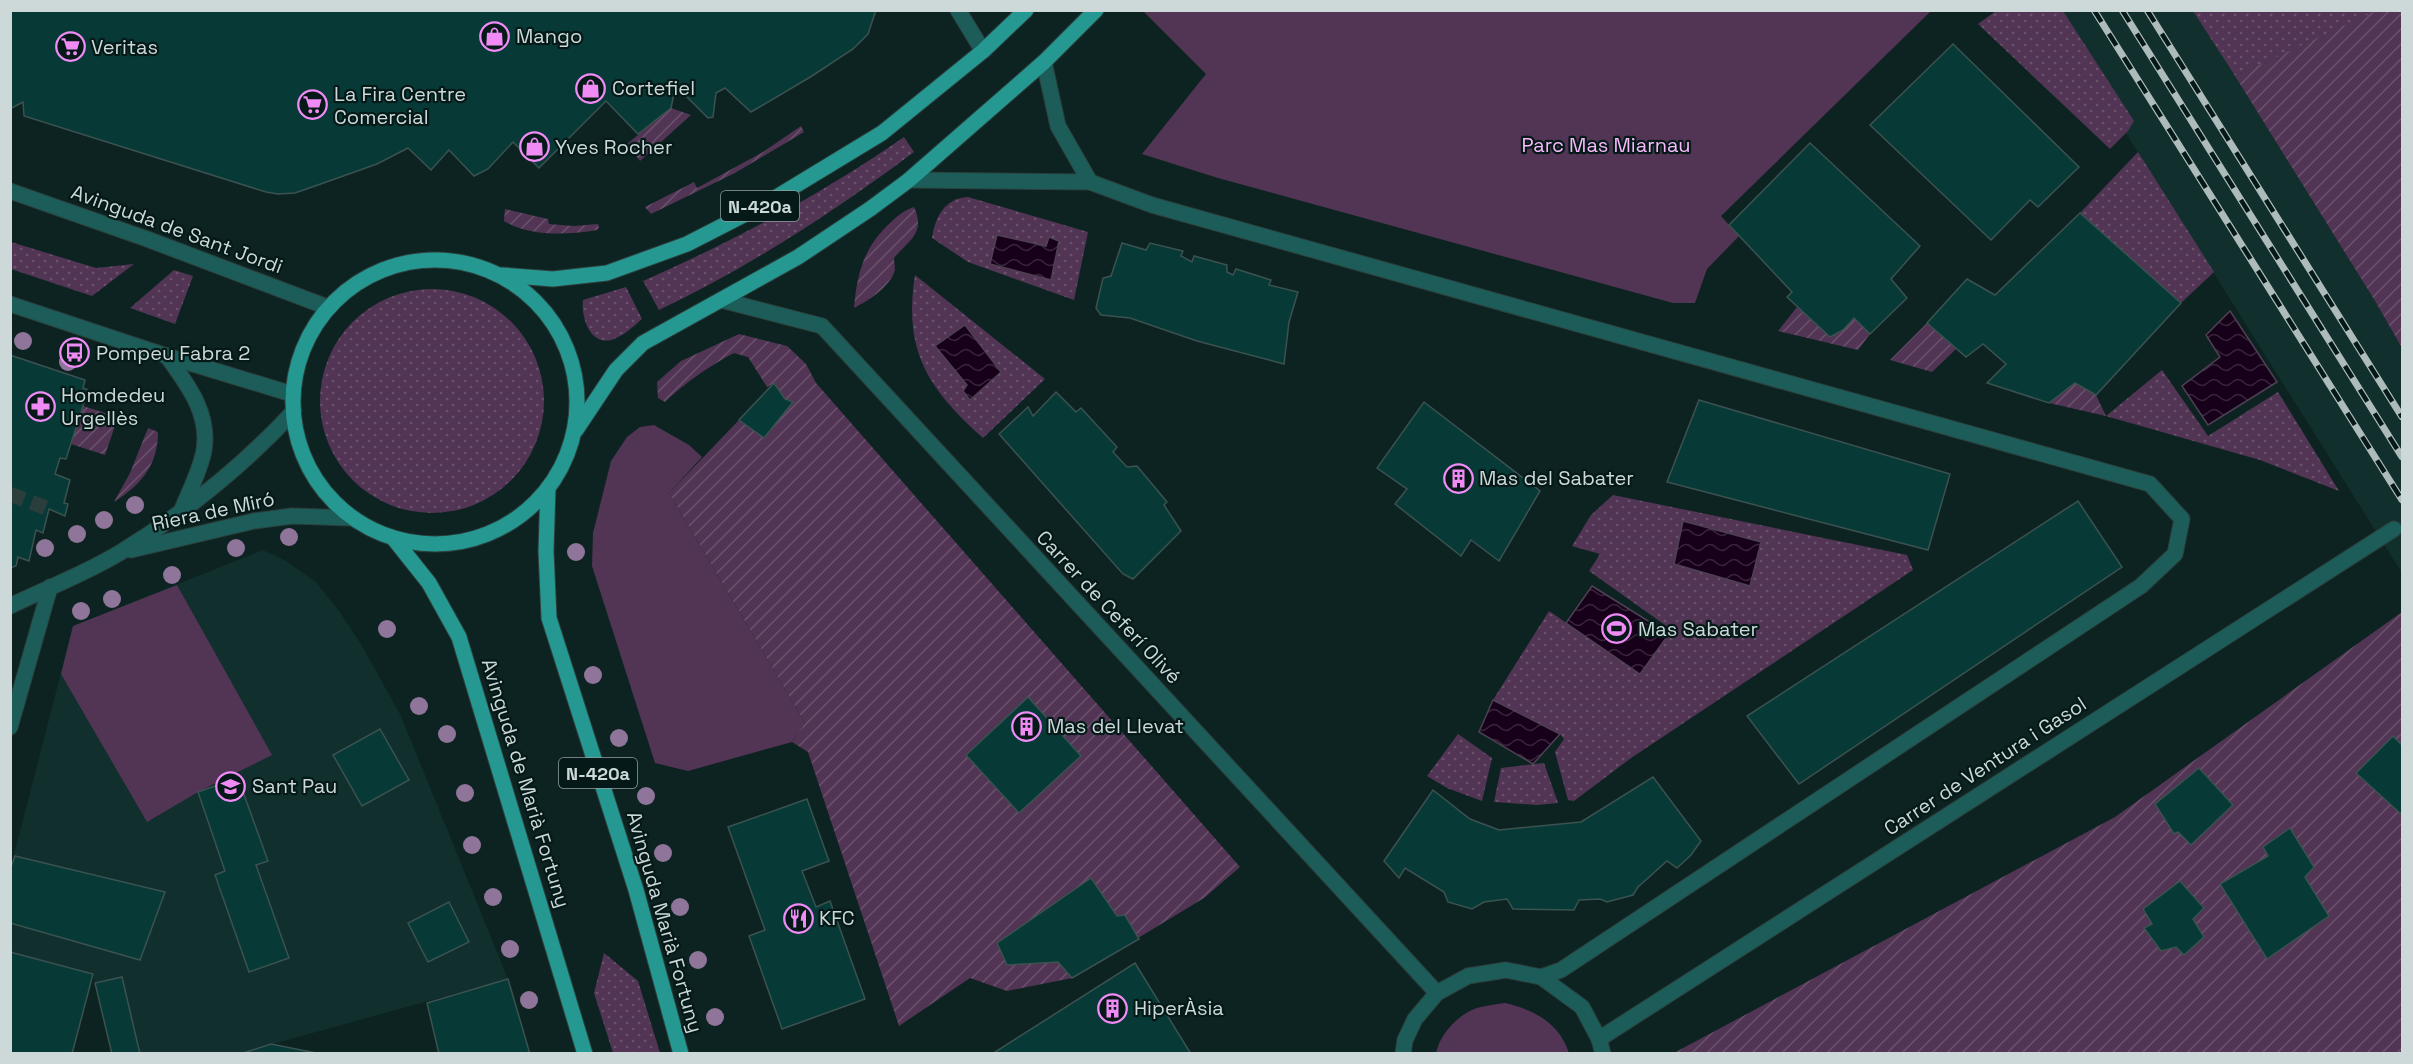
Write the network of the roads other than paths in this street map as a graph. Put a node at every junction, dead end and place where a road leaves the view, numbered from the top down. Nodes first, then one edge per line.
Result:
1 (958, 10) edge
2 (1026, 10) edge
3 (1096, 10) edge
4 (983, 51) junction
5 (1044, 62) junction
6 (909, 180) junction
7 (1090, 182) junction
8 (10, 191) edge
9 (502, 275) junction
10 (721, 300) junction
11 (10, 303) edge
12 (327, 307) junction
13 (166, 356) junction
14 (292, 394) junction
15 (294, 411) junction
16 (576, 430) junction
17 (548, 488) junction
18 (181, 512) junction
19 (351, 518) junction
20 (2394, 529) dead end
21 (394, 539) junction
22 (120, 553) junction
23 (50, 587) junction
24 (10, 606) edge
25 (10, 727) edge
26 (1541, 977) junction
27 (1437, 993) junction
28 (1601, 1046) edge
29 (585, 1053) edge
30 (681, 1053) edge
31 (1403, 1053) edge

1 - 4 street
2 - 4 main road, N-420a
3 - 5 main road, N-420a
4 - 9 main road, N-420a
5 - 6 main road, N-420a
5 - 7 street
6 - 7 street
6 - 10 main road, N-420a
7 - 26 street
8 - 12 street, Avinguda de Sant Jordi
9 - 12 main road, N-420a
9 - 16 main road, N-420a
10 - 16 main road, N-420a
10 - 27 street, Carrer de Ceferí Olivé
11 - 13 street
12 - 14 main road, N-420a
13 - 14 street
13 - 18 street, Riera de Miró
14 - 15 main road, N-420a
15 - 18 street, Riera de Miró
15 - 19 main road, N-420a
16 - 17 main road, N-420a
17 - 21 main road, N-420a
17 - 30 main road, Avinguda Marià Fortuny / N-420a
18 - 22 street, Riera de Miró
19 - 21 main road, N-420a
19 - 22 street, Riera de Miró
20 - 28 street, Carrer de Ventura i Gasol
21 - 29 main road, Avinguda de Marià Fortuny / N-420a
22 - 23 street, Riera de Miró
23 - 24 street, Riera de Miró
23 - 25 street
26 - 27 street
26 - 28 street
27 - 31 street

